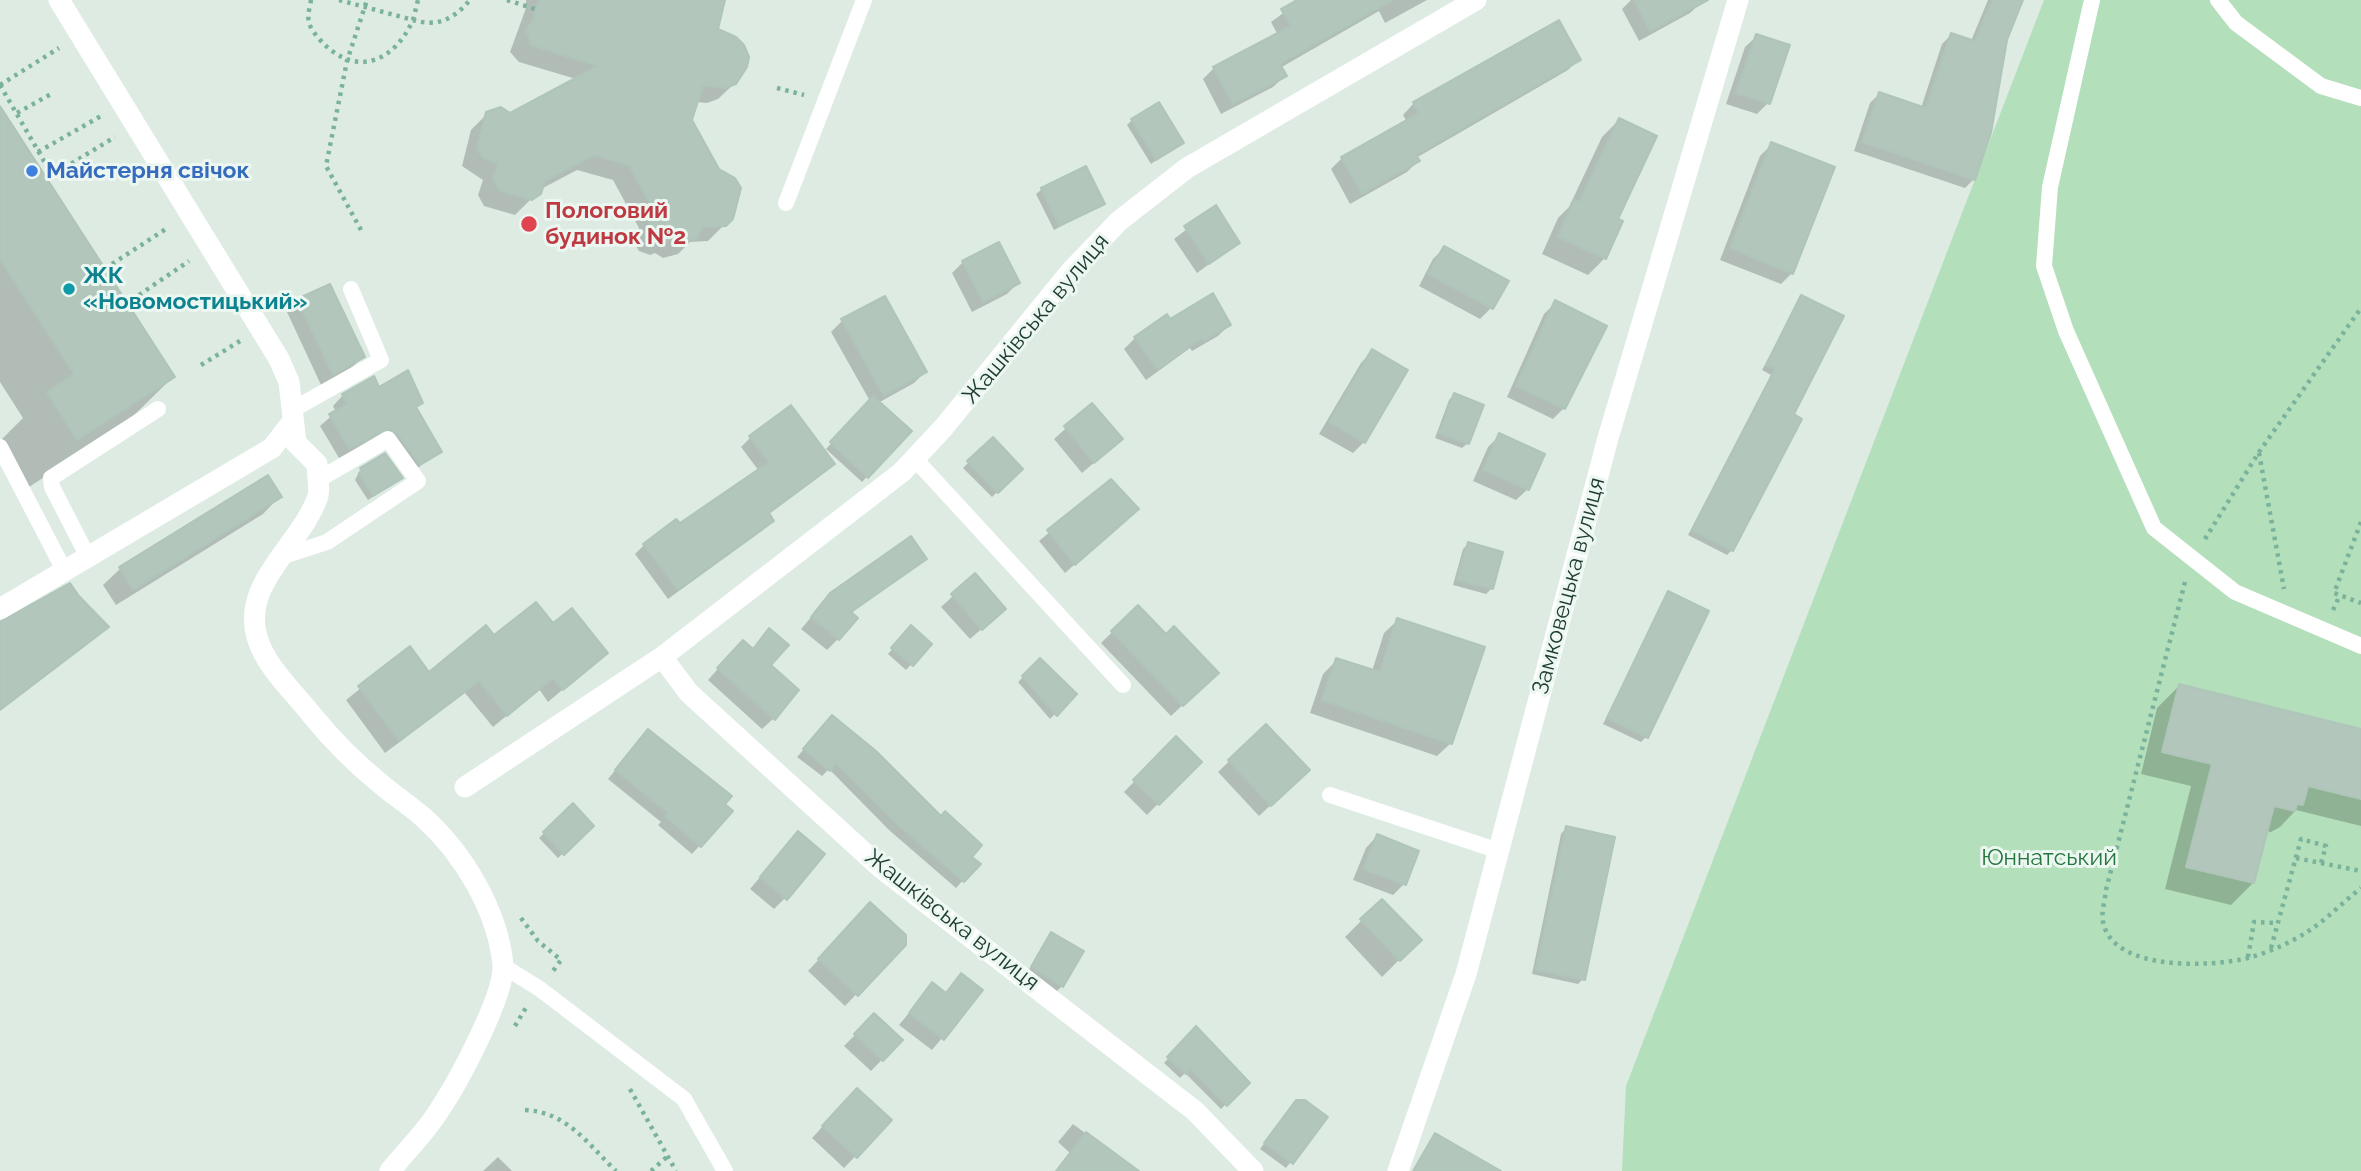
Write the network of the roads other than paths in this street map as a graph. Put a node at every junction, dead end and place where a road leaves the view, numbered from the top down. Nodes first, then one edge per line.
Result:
1 (59, 0) edge
2 (864, 0) edge
3 (1476, 0) edge
4 (1738, 0) edge
5 (2092, 0) edge
6 (2218, 0) edge
7 (2361, 98) edge
8 (786, 203) dead end
9 (351, 289) dead end
10 (158, 409) dead end
11 (293, 415) junction
12 (0, 447) edge
13 (915, 459) junction
14 (318, 480) junction
15 (281, 557) junction
16 (89, 559) junction
17 (65, 572) junction
18 (0, 609) edge
19 (2361, 646) edge
20 (662, 657) junction
21 (1123, 685) dead end
22 (465, 788) dead end
23 (1330, 795) dead end
24 (1499, 852) junction
25 (503, 966) junction
26 (390, 1171) edge
27 (725, 1171) edge
28 (1253, 1171) edge
29 (1398, 1171) edge

1 - 11 street
2 - 8 lane
3 - 13 street, Жашківська вулиця
4 - 24 street, Замковецька вулиця
5 - 19 lane
6 - 7 lane
9 - 11 lane
10 - 16 lane
11 - 14 street
11 - 16 street
12 - 17 lane
13 - 20 street, Жашківська вулиця
13 - 21 lane
14 - 15 street
14 - 15 lane
15 - 25 street
16 - 17 street
17 - 18 street
20 - 22 street, Жашківська вулиця
20 - 28 street, Жашківська вулиця
23 - 24 lane
24 - 29 street, Замковецька вулиця
25 - 26 street
25 - 27 lane

